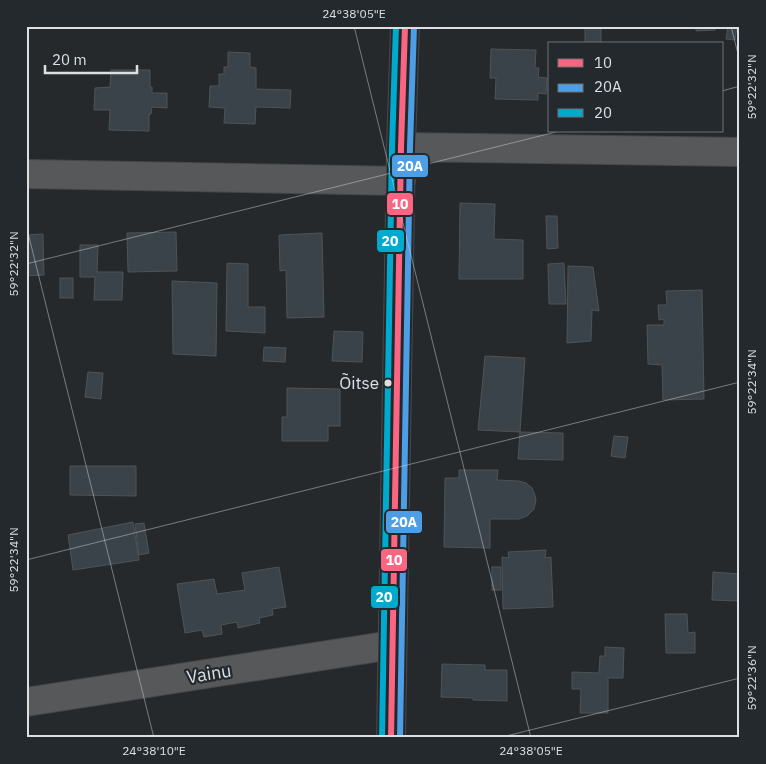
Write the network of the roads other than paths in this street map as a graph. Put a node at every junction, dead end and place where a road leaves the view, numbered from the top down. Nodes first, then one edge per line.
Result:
1 (405, 26) edge
2 (401, 147) junction
3 (740, 152) edge
4 (26, 174) edge
5 (401, 181) junction
6 (392, 645) junction
7 (26, 702) edge
8 (391, 738) edge

1 - 2 main road
2 - 3 street
2 - 5 main road
4 - 5 street
5 - 6 main road
6 - 7 street, Vainu
6 - 8 main road

